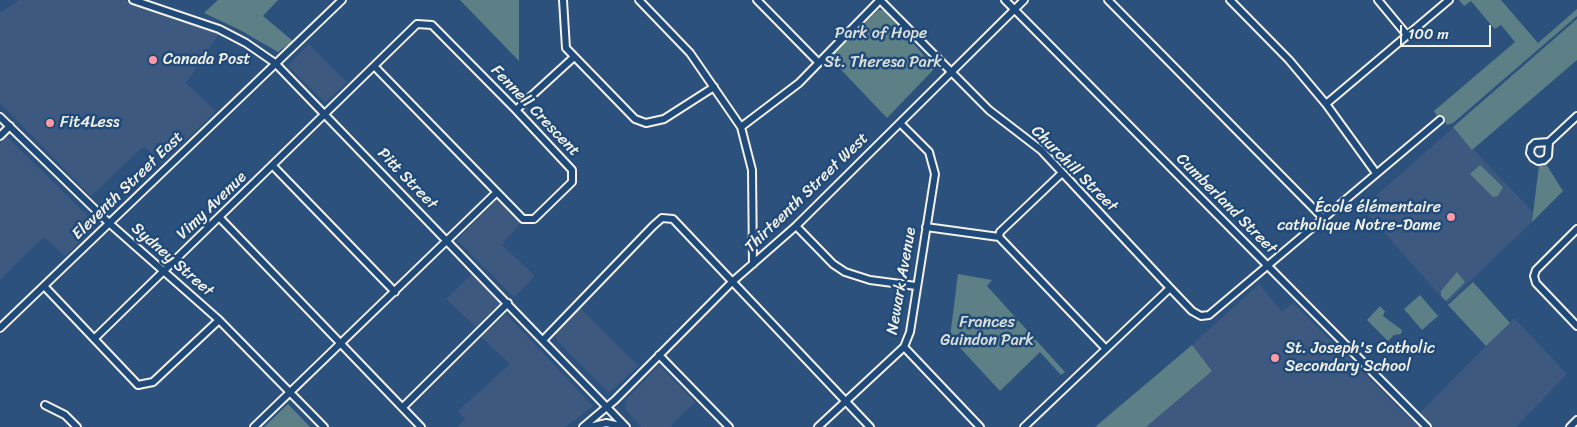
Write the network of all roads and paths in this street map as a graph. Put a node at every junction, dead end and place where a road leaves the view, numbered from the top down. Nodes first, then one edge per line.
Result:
1 (133, 0) edge
2 (341, 0) edge
3 (563, 0) edge
4 (639, 0) edge
5 (757, 0) edge
6 (880, 0) edge
7 (1005, 0) edge
8 (1024, 0) edge
9 (1108, 0) edge
10 (1230, 0) edge
11 (1378, 0) edge
12 (1449, 0) edge
13 (1015, 10) junction
14 (1407, 35) junction
15 (574, 56) junction
16 (818, 62) junction
17 (275, 63) junction
18 (376, 67) junction
19 (952, 72) junction
20 (714, 87) junction
21 (1326, 104) junction
22 (516, 110) junction
23 (325, 114) junction
24 (1577, 116) edge
25 (0, 117) edge
26 (1440, 120) dead end
27 (900, 123) junction
28 (10, 126) junction
29 (741, 127) junction
30 (0, 136) edge
31 (1549, 142) dead end
32 (273, 166) junction
33 (1062, 173) junction
34 (1376, 173) junction
35 (496, 193) junction
36 (219, 217) junction
37 (1324, 218) junction
38 (109, 223) junction
39 (796, 226) junction
40 (926, 227) junction
41 (1577, 229) edge
42 (1000, 237) junction
43 (448, 241) junction
44 (753, 264) junction
45 (1268, 266) junction
46 (165, 272) junction
47 (732, 282) junction
48 (44, 286) junction
49 (916, 286) junction
50 (1170, 288) junction
51 (395, 292) junction
52 (508, 303) junction
53 (219, 320) junction
54 (1577, 326) edge
55 (0, 328) edge
56 (95, 338) junction
57 (544, 339) junction
58 (342, 344) junction
59 (904, 347) junction
60 (1106, 349) junction
61 (659, 355) junction
62 (290, 392) junction
63 (846, 402) junction
64 (45, 405) dead end
65 (403, 406) junction
66 (608, 406) junction
67 (1577, 420) edge
68 (77, 427) edge
69 (254, 427) edge
70 (324, 427) edge
71 (422, 427) edge
72 (582, 427) edge
73 (590, 427) edge
74 (626, 427) edge
75 (729, 427) edge
76 (818, 427) edge
77 (870, 427) edge
78 (980, 427) edge
79 (1024, 427) edge
80 (1427, 427) edge
81 (1570, 427) edge

1 - 17 street, Pitt Street
2 - 17 street, Eleventh Street East
3 - 15 street
4 - 20 street
5 - 16 street
6 - 16 street
6 - 19 street, Churchill Street
7 - 13 street, Cumberland Street
8 - 13 street, Thirteenth Street West
9 - 37 street
10 - 21 street
11 - 14 street
12 - 14 street
13 - 19 street, Thirteenth Street West
13 - 45 street, Cumberland Street
14 - 21 street
15 - 20 street
15 - 22 street
16 - 29 street
17 - 23 street, Pitt Street
17 - 38 street, Eleventh Street East
18 - 22 street, Fennell Crescent
18 - 23 street, Fennell Crescent
18 - 35 street, Fennell Crescent
19 - 27 street, Thirteenth Street West
19 - 33 street, Churchill Street
20 - 29 street
21 - 34 street
22 - 35 street, Fennell Crescent
23 - 32 street, Vimy Avenue
23 - 43 street, Pitt Street
24 - 31 street
25 - 28 street, Sydney Street
26 - 34 street
27 - 39 street, Thirteenth Street West
27 - 40 street, Newark Avenue
28 - 30 street
28 - 38 street, Sydney Street
29 - 44 street
32 - 36 street, Vimy Avenue
32 - 51 street
33 - 42 street
33 - 50 street, Churchill Street
34 - 37 street
35 - 43 street
36 - 46 street, Vimy Avenue
36 - 58 street
37 - 45 street
38 - 46 street, Sydney Street
38 - 48 street, Eleventh Street East
39 - 44 street, Thirteenth Street West
39 - 49 street
40 - 42 street
40 - 49 street, Newark Avenue
41 - 54 street
42 - 60 street
43 - 51 street
43 - 52 street, Pitt Street
44 - 47 street, Thirteenth Street West
45 - 50 street, Churchill Street
45 - 80 street, Cumberland Street
46 - 53 street, Sydney Street
46 - 56 street, Vimy Avenue
47 - 57 street
47 - 61 street, Thirteenth Street West
47 - 63 street
48 - 55 street, Eleventh Street East
48 - 56 street
49 - 59 street, Newark Avenue
50 - 60 street
51 - 58 street
52 - 57 street, Pitt Street
52 - 65 street
53 - 56 street
53 - 62 street, Sydney Street
57 - 66 street, Pitt Street
58 - 62 street
58 - 65 street
59 - 63 street
59 - 78 street, Newark Avenue
60 - 79 street
61 - 66 street, Thirteenth Street West
61 - 75 street
62 - 69 street
62 - 70 street, Sydney Street
63 - 76 street
63 - 77 street
64 - 68 street
65 - 71 street
66 - 72 street, Thirteenth Street West
66 - 74 street, Pitt Street
67 - 81 street
73 - 74 street

